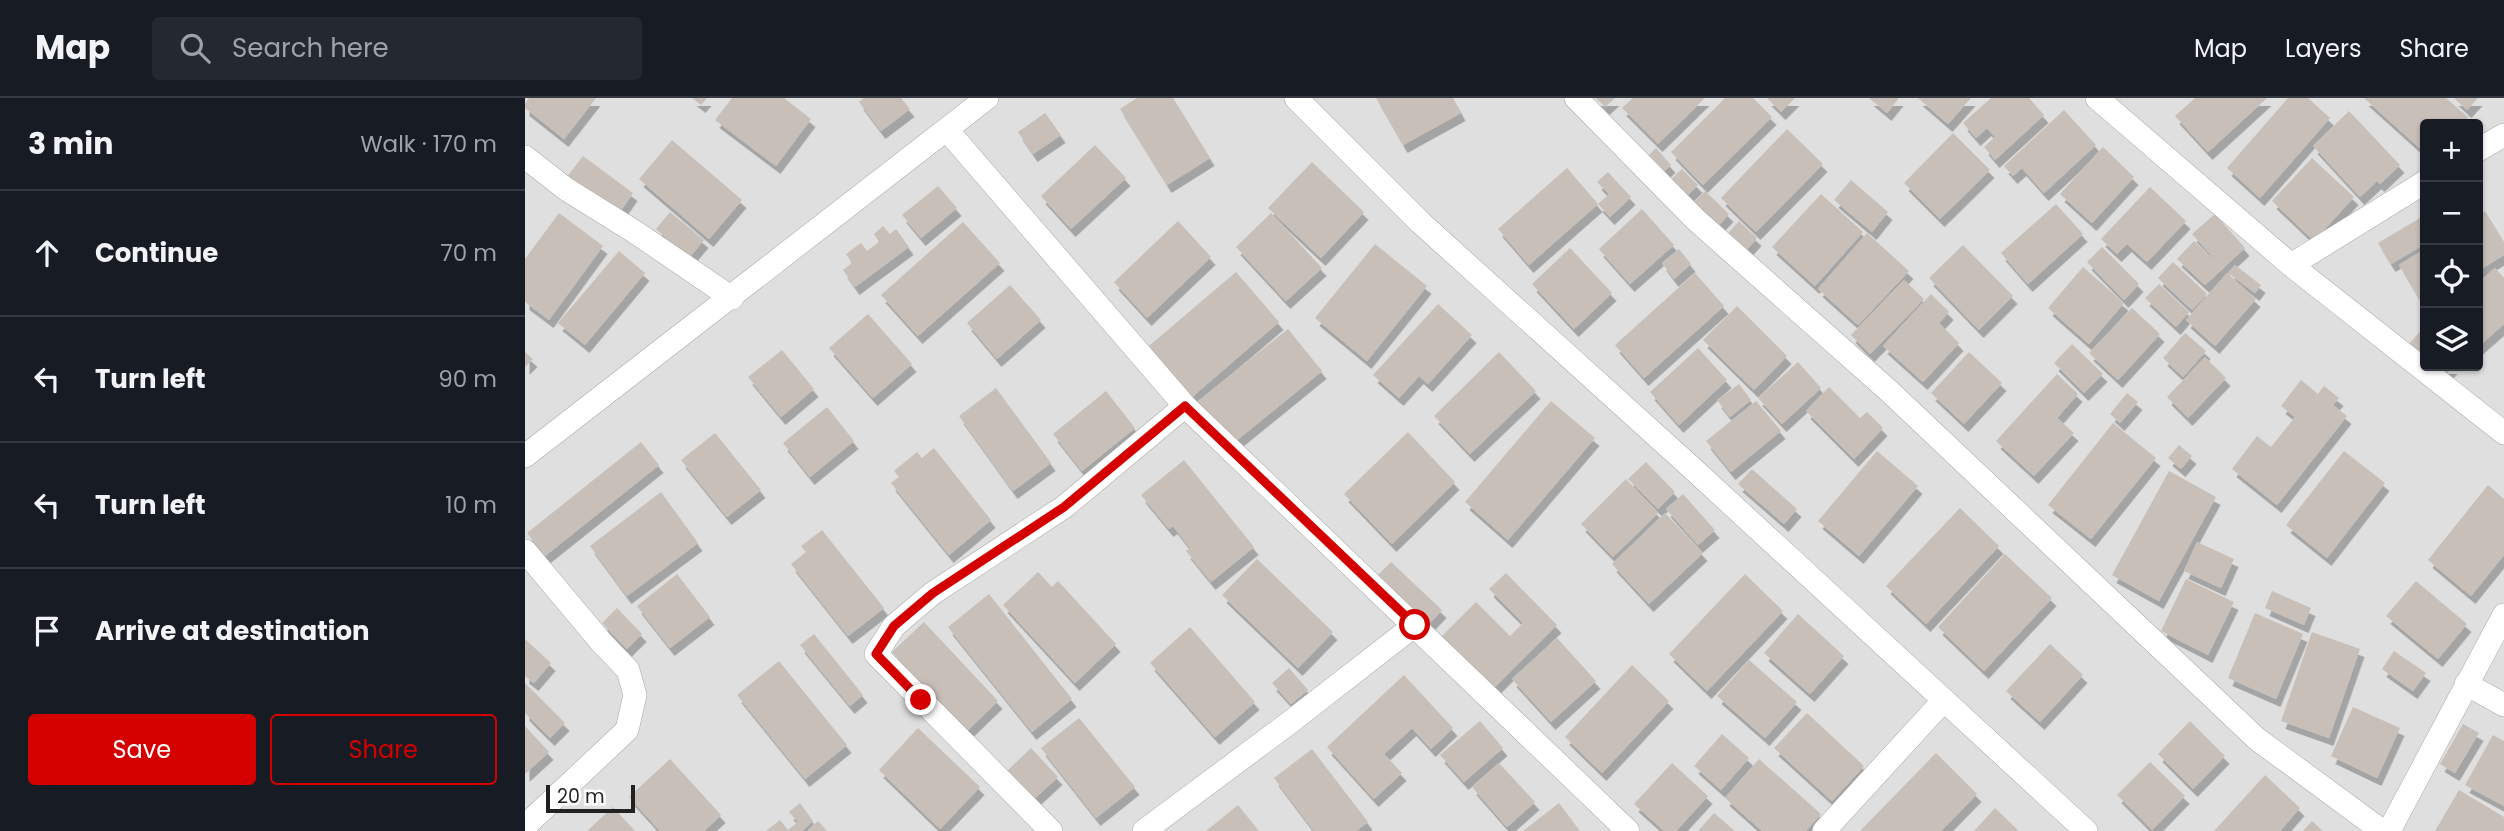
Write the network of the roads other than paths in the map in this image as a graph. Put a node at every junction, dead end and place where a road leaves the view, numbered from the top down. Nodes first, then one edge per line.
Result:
1 (987, 98) edge
2 (1296, 98) edge
3 (1576, 98) edge
4 (2097, 98) edge
5 (947, 130) junction
6 (2504, 135) edge
7 (2483, 147) edge
8 (525, 157) edge
9 (2420, 185) edge
10 (2291, 265) junction
11 (731, 298) junction
12 (1185, 406) junction
13 (2504, 433) edge
14 (525, 456) edge
15 (525, 551) edge
16 (2504, 615) edge
17 (1415, 625) junction
18 (2466, 684) junction
19 (1944, 700) junction
20 (2504, 705) edge
21 (525, 826) edge
22 (1051, 831) edge
23 (1144, 831) edge
24 (1628, 831) edge
25 (1824, 831) edge
26 (2086, 831) edge
27 (2382, 831) edge
28 (2389, 831) edge

1 - 5 street
2 - 19 street
3 - 27 street
4 - 10 street
5 - 11 street
5 - 12 street
6 - 7 street
8 - 11 street
9 - 10 street
10 - 13 street
11 - 14 street
12 - 17 street
12 - 22 street
15 - 21 street
16 - 18 street
17 - 23 street
17 - 24 street
18 - 20 street
18 - 28 street
19 - 25 street
19 - 26 street

